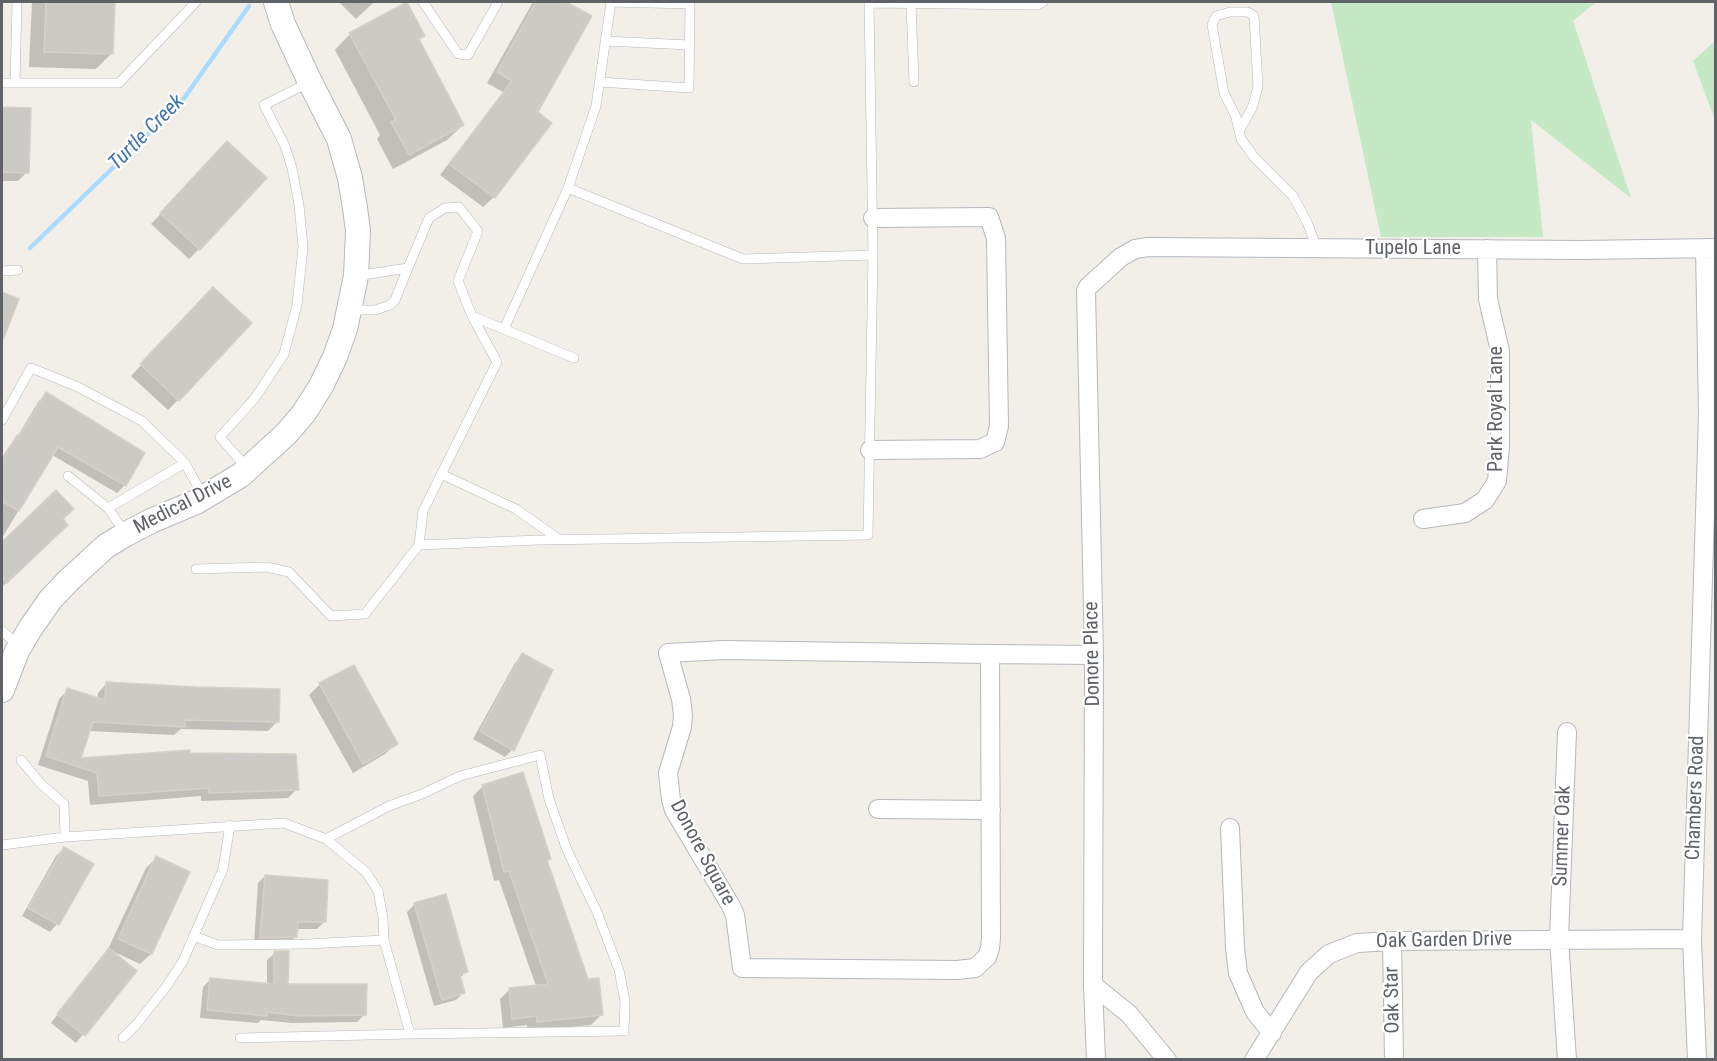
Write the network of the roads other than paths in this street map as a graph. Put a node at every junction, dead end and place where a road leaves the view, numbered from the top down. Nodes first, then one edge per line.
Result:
1 (17, 2) edge
2 (196, 2) edge
3 (276, 2) edge
4 (423, 2) edge
5 (498, 2) edge
6 (869, 2) edge
7 (1043, 2) edge
8 (911, 4) junction
9 (606, 41) junction
10 (689, 45) junction
11 (310, 82) junction
12 (600, 82) junction
13 (914, 82) dead end
14 (2, 83) edge
15 (15, 83) junction
16 (1239, 131) junction
17 (568, 188) junction
18 (873, 218) junction
19 (1317, 248) junction
20 (1710, 248) edge
21 (1487, 249) junction
22 (873, 255) junction
23 (1115, 262) joint
24 (408, 268) junction
25 (18, 270) dead end
26 (2, 271) edge
27 (356, 276) junction
28 (350, 310) junction
29 (472, 316) junction
30 (504, 329) junction
31 (574, 358) dead end
32 (2, 420) edge
33 (870, 450) junction
34 (185, 463) junction
35 (248, 469) junction
36 (441, 474) junction
37 (68, 476) dead end
38 (204, 498) junction
39 (108, 508) junction
40 (1423, 519) dead end
41 (126, 534) junction
42 (560, 540) junction
43 (419, 545) junction
44 (196, 569) dead end
45 (11, 639) edge
46 (990, 654) junction
47 (1094, 655) junction
48 (2, 690) edge
49 (1567, 732) dead end
50 (21, 760) dead end
51 (878, 809) dead end
52 (991, 810) junction
53 (230, 825) junction
54 (1230, 828) dead end
55 (65, 837) junction
56 (326, 839) junction
57 (2, 845) edge
58 (193, 936) junction
59 (1559, 939) junction
60 (1692, 939) junction
61 (384, 940) junction
62 (1392, 940) junction
63 (1093, 985) junction
64 (1272, 1033) junction
65 (410, 1034) junction
66 (123, 1038) dead end
67 (240, 1038) dead end
68 (1096, 1059) edge
69 (1167, 1059) edge
70 (1254, 1059) edge
71 (1394, 1059) edge
72 (1567, 1059) edge
73 (1696, 1059) edge

1 - 15 lane
2 - 15 lane
3 - 11 street, Medical Drive
4 - 5 lane
6 - 8 lane
6 - 18 lane
7 - 8 lane
8 - 13 lane
9 - 10 lane
9 - 10 lane
9 - 12 lane
10 - 12 lane
11 - 27 street, Medical Drive
11 - 35 lane
12 - 17 lane
14 - 15 lane
16 - 16 lane
16 - 19 lane
17 - 22 lane
17 - 30 lane
18 - 22 lane
18 - 33 street
19 - 21 street, Tupelo Lane
19 - 23 street, Tupelo Lane
20 - 21 street, Tupelo Lane
20 - 60 street, Chambers Road
21 - 40 street, Park Royal Lane
22 - 33 lane
23 - 47 street, Donore Place
24 - 27 lane
24 - 28 lane
24 - 29 lane
25 - 26 lane
27 - 28 street, Medical Drive
28 - 35 street, Medical Drive
29 - 30 lane
29 - 36 lane
30 - 31 lane
32 - 34 lane
33 - 42 lane
34 - 38 lane
34 - 39 lane
35 - 38 street, Medical Drive
36 - 42 lane
36 - 43 lane
37 - 39 lane
38 - 41 street, Medical Drive
39 - 41 lane
41 - 45 street, Medical Drive
42 - 43 lane
43 - 44 lane
45 - 48 street, Medical Drive
46 - 47 street, Donore Square
46 - 52 street, Donore Square
46 - 52 street, Donore Square
47 - 63 street, Donore Place
49 - 59 street, Summer Oak
50 - 55 lane
51 - 52 street
53 - 55 lane
53 - 56 lane
53 - 58 lane
54 - 64 street
55 - 57 lane
56 - 61 lane
56 - 65 lane
58 - 61 lane
58 - 66 lane
59 - 60 street, Oak Garden Drive
59 - 62 street, Oak Garden Drive
59 - 72 street, Summer Oak
60 - 73 street, Chambers Road
61 - 65 lane
62 - 64 street, Oak Garden Drive
62 - 71 street, Oak Star
63 - 68 street, Donore Place
63 - 69 street
64 - 70 street, Oak Garden Drive
65 - 67 lane

